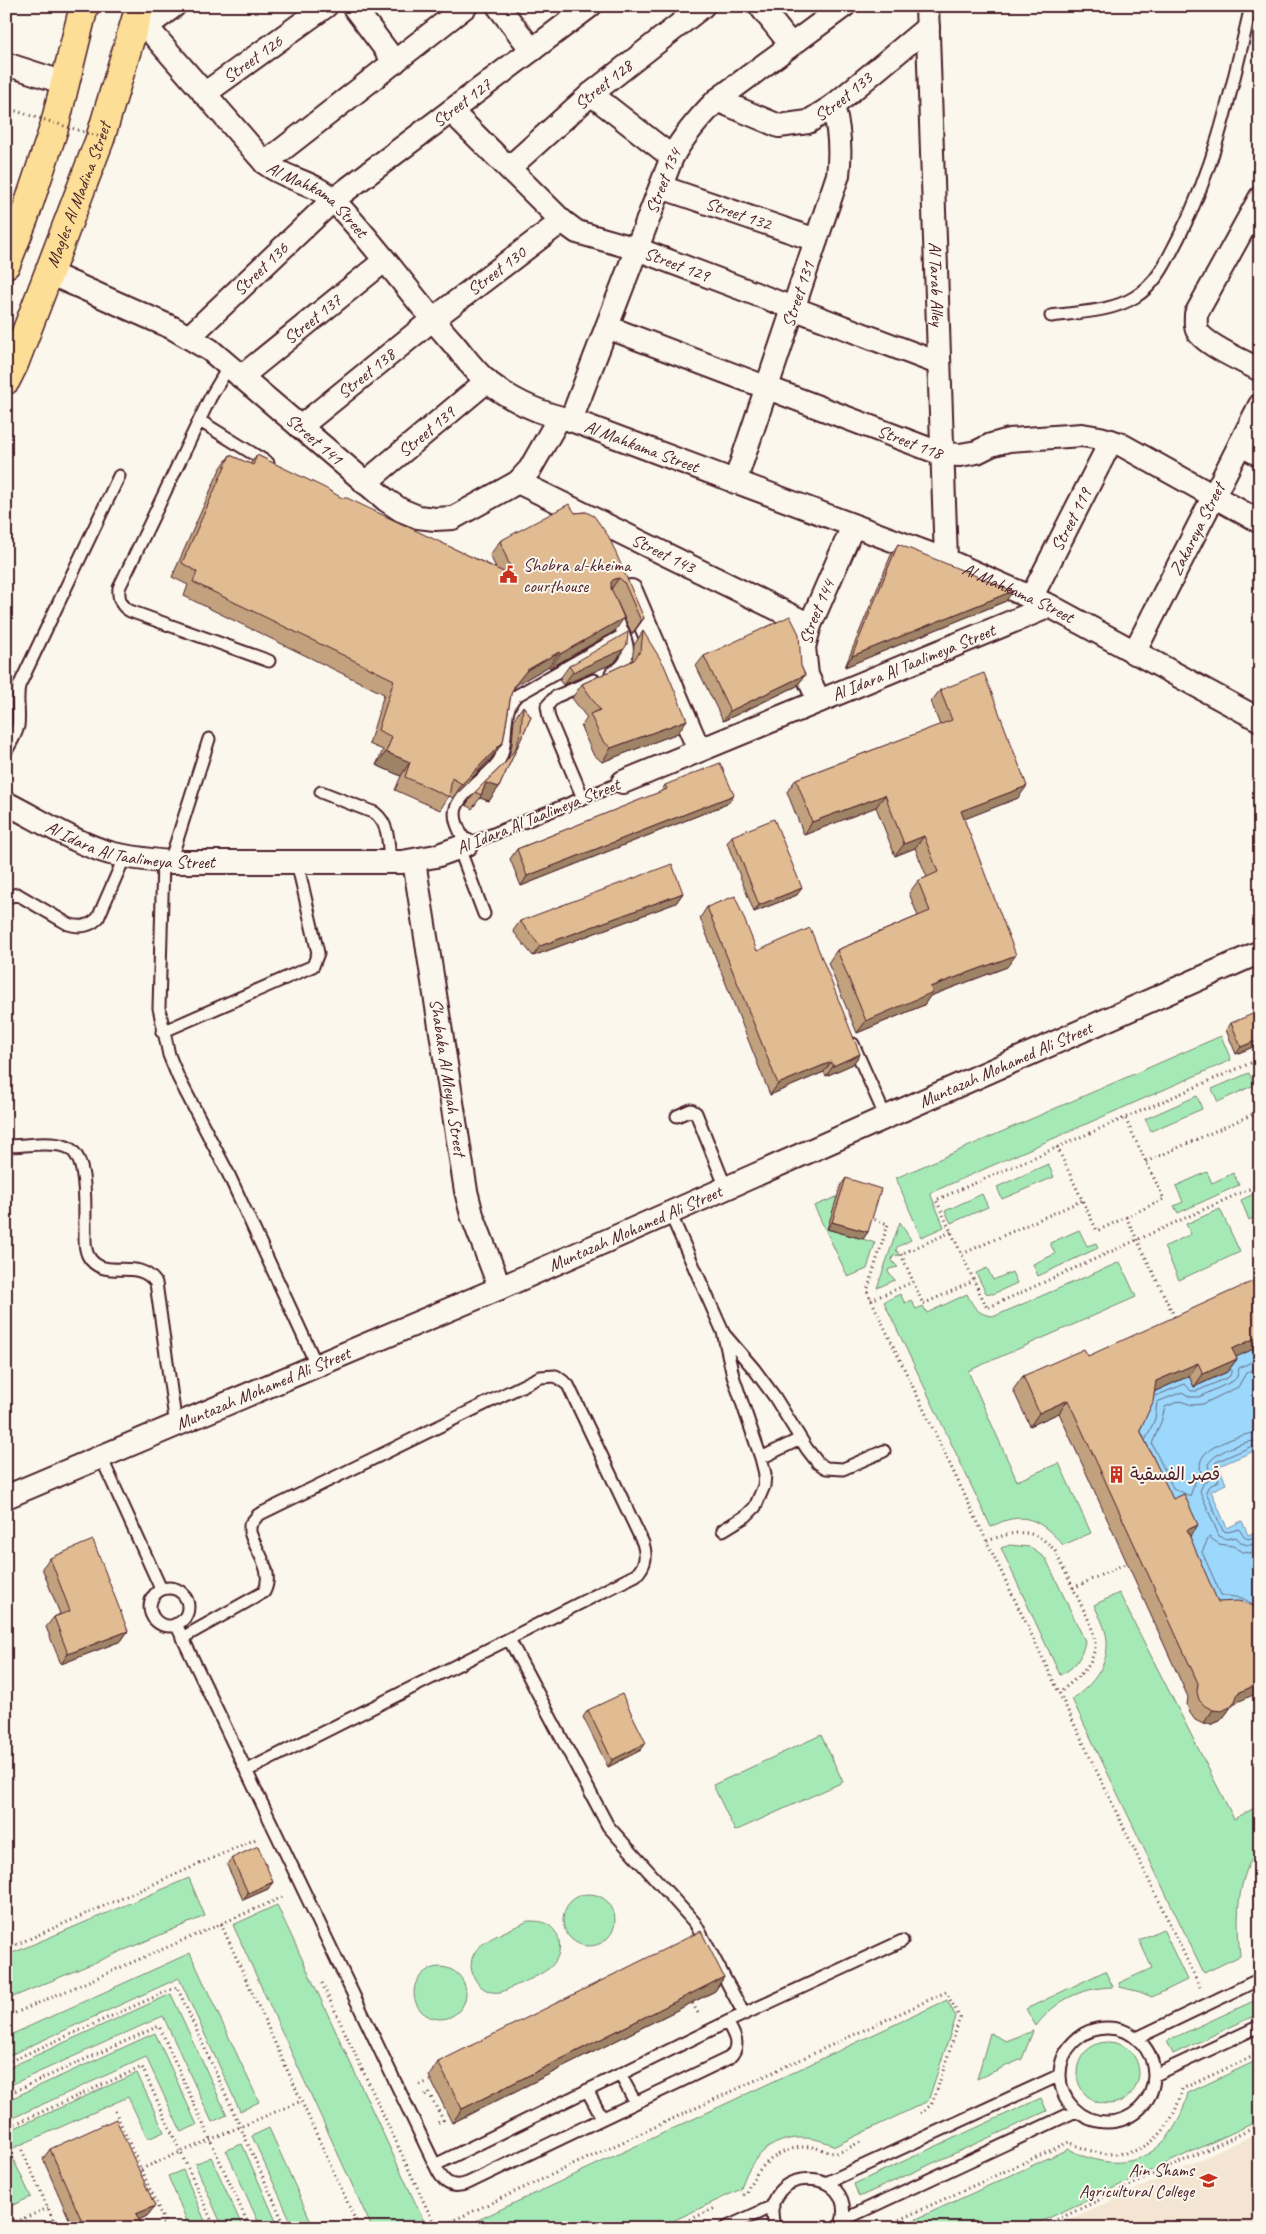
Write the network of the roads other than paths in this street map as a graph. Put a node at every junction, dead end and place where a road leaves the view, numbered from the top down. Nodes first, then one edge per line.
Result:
1 (84, 6) edge
2 (174, 6) edge
3 (326, 6) edge
4 (353, 6) edge
5 (466, 6) edge
6 (498, 6) edge
7 (590, 6) edge
8 (703, 6) edge
9 (760, 6) edge
10 (844, 6) edge
11 (1251, 6) edge
12 (928, 16) edge
13 (141, 17) edge
14 (791, 45) junction
15 (532, 50) junction
16 (395, 62) junction
17 (6, 64) edge
18 (65, 83) junction
19 (204, 94) junction
20 (591, 94) junction
21 (717, 100) junction
22 (833, 106) junction
23 (451, 111) junction
24 (672, 157) junction
25 (265, 163) junction
26 (509, 168) junction
27 (661, 187) junction
28 (1260, 198) edge
29 (333, 200) junction
30 (562, 220) junction
31 (816, 240) junction
32 (637, 249) junction
33 (384, 261) junction
34 (6, 264) edge
35 (49, 272) junction
36 (793, 309) junction
37 (1051, 316) dead end
38 (432, 320) junction
39 (607, 327) junction
40 (189, 337) junction
41 (938, 364) junction
42 (1260, 370) edge
43 (235, 372) junction
44 (6, 380) edge
45 (487, 381) junction
46 (766, 388) junction
47 (1260, 405) edge
48 (565, 419) junction
49 (200, 421) junction
50 (300, 427) junction
51 (1111, 442) junction
52 (1240, 444) junction
53 (942, 454) junction
54 (1260, 455) edge
55 (280, 471) edge
56 (119, 476) dead end
57 (518, 482) junction
58 (735, 482) junction
59 (365, 483) junction
60 (1213, 497) junction
61 (1260, 522) edge
62 (602, 523) junction
63 (853, 526) junction
64 (946, 560) junction
65 (608, 599) edge
66 (1041, 602) junction
67 (810, 625) junction
68 (623, 635) junction
69 (1134, 653) junction
70 (269, 661) dead end
71 (819, 701) junction
72 (1260, 720) edge
73 (209, 739) dead end
74 (699, 750) junction
75 (6, 752) edge
76 (623, 782) joint
77 (321, 792) dead end
78 (583, 798) junction
79 (6, 803) edge
80 (463, 846) junction
81 (125, 856) junction
82 (166, 861) junction
83 (414, 861) junction
84 (297, 862) junction
85 (390, 862) junction
86 (6, 898) edge
87 (484, 914) dead end
88 (1260, 952) edge
89 (162, 1032) junction
90 (849, 1034) edge
91 (676, 1116) dead end
92 (886, 1118) junction
93 (6, 1146) edge
94 (726, 1188) junction
95 (670, 1213) junction
96 (500, 1288) junction
97 (723, 1332) junction
98 (317, 1366) junction
99 (176, 1426) junction
100 (800, 1439) junction
101 (884, 1451) dead end
102 (101, 1457) junction
103 (762, 1458) junction
104 (6, 1497) edge
105 (723, 1530) dead end
106 (161, 1589) junction
107 (176, 1624) junction
108 (182, 1638) junction
109 (509, 1639) junction
110 (246, 1771) junction
111 (902, 1941) dead end
112 (1260, 1979) edge
113 (744, 2014) junction
114 (727, 2022) junction
115 (1260, 2026) edge
116 (1137, 2038) junction
117 (620, 2074) junction
118 (1060, 2075) junction
119 (1155, 2075) junction
120 (587, 2090) junction
121 (635, 2102) junction
122 (1076, 2111) junction
123 (602, 2118) junction
124 (435, 2165) junction
125 (826, 2183) junction
126 (773, 2206) junction
127 (842, 2224) edge
128 (725, 2228) edge
129 (775, 2228) edge

1 - 18 highway
2 - 13 street
3 - 19 street, Street 126
4 - 16 street
5 - 16 street
6 - 15 street
7 - 15 street, Street 127
8 - 20 street, Street 128
9 - 14 street
10 - 14 street, Street 134
11 - 37 lane
12 - 22 street, Street 133
12 - 41 street, Al Tarab Alley
13 - 19 street, Al Mahkama Street
13 - 35 highway, Magles Al Madina Street
14 - 21 street, Street 134
15 - 23 street, Street 127
16 - 25 street
17 - 18 street
18 - 34 highway
19 - 25 street, Al Mahkama Street
20 - 24 street
20 - 26 street, Street 128
21 - 22 street, Street 133
21 - 24 street, Street 134
22 - 31 street, Street 131
23 - 26 street, Street 129
23 - 29 street, Street 127
24 - 27 street, Street 134
25 - 29 street, Al Mahkama Street
26 - 30 street, Street 129
27 - 31 street, Street 132
27 - 32 street, Street 134
28 - 42 street
29 - 33 street, Al Mahkama Street
29 - 40 street, Street 136
30 - 32 street, Street 129
30 - 38 street, Street 130
31 - 36 street, Street 131
32 - 36 street, Street 129
32 - 39 street, Street 134
33 - 38 street, Al Mahkama Street
33 - 43 street, Street 137
35 - 40 street, Street 141
35 - 44 highway, Magles Al Madina Street
36 - 41 street, Street 129
36 - 46 street, Street 131
38 - 45 street, Al Mahkama Street
38 - 50 street, Street 138
39 - 46 street, Street 118
39 - 48 street, Street 134
40 - 43 street, Street 141
41 - 53 street, Al Tarab Alley
43 - 49 lane
43 - 50 street, Street 141
45 - 48 street, Al Mahkama Street
45 - 59 street, Street 139
46 - 53 street, Street 118
46 - 58 street, Street 131
47 - 52 street, Zakareya Street
48 - 57 street, Street 141
48 - 58 street, Al Mahkama Street
49 - 55 lane
49 - 70 lane
50 - 59 street, Street 141
51 - 53 street, Street 118
51 - 60 street, Street 118
51 - 66 street, Street 119
52 - 54 street
52 - 60 street, Zakareya Street
53 - 64 street, Al Tarab Alley
56 - 75 lane
57 - 59 street, Street 141
57 - 62 street, Street 143
58 - 63 street, Al Mahkama Street
60 - 61 street, Street 118
60 - 69 street, Zakareya Street
62 - 67 street, Street 143
62 - 74 street
63 - 64 street, Al Mahkama Street
63 - 67 street, Street 144
64 - 66 street, Al Mahkama Street
65 - 68 lane
66 - 69 street, Al Mahkama Street
66 - 71 street, Al Idara Al Taalimeya Street
67 - 71 street, Street 144
68 - 78 lane
68 - 80 lane
69 - 72 street, Al Mahkama Street
71 - 74 street, Al Idara Al Taalimeya Street
73 - 82 lane
74 - 76 street, Al Idara Al Taalimeya Street
76 - 78 lane, Al Idara Al Taalimeya Street
77 - 85 lane
78 - 80 lane, Al Idara Al Taalimeya Street
79 - 81 street, Al Idara Al Taalimeya Street
80 - 83 street, Al Idara Al Taalimeya Street
80 - 87 lane
81 - 82 street, Al Idara Al Taalimeya Street
81 - 86 lane
82 - 84 street, Al Idara Al Taalimeya Street
82 - 89 lane
83 - 85 street, Al Idara Al Taalimeya Street
83 - 96 street, Shabaka Al Meyah Street
84 - 85 street, Al Idara Al Taalimeya Street
84 - 89 lane
88 - 92 street, Muntazah Mohamed Ali Street
89 - 98 lane
90 - 92 lane
91 - 94 lane
92 - 94 street, Muntazah Mohamed Ali Street
93 - 99 lane
94 - 95 street, Muntazah Mohamed Ali Street
95 - 96 street, Muntazah Mohamed Ali Street
95 - 97 lane
96 - 98 street, Muntazah Mohamed Ali Street
97 - 100 lane
97 - 103 lane
98 - 99 street, Muntazah Mohamed Ali Street
99 - 102 street, Muntazah Mohamed Ali Street
100 - 101 lane
100 - 103 lane
102 - 104 street, Muntazah Mohamed Ali Street
102 - 106 lane
103 - 105 lane
106 - 107 lane
106 - 107 lane
107 - 108 lane
108 - 109 lane
108 - 110 lane
109 - 110 lane
109 - 113 lane
110 - 124 lane
111 - 113 lane
112 - 116 lane
113 - 114 lane
114 - 117 lane
114 - 121 lane
115 - 119 lane
116 - 118 lane
116 - 119 lane
117 - 120 lane
117 - 121 lane
118 - 122 lane
118 - 125 lane
119 - 122 lane
120 - 123 lane
120 - 124 lane
121 - 123 lane
122 - 127 lane
123 - 124 lane
125 - 126 lane
125 - 127 lane
126 - 128 lane
126 - 129 lane

